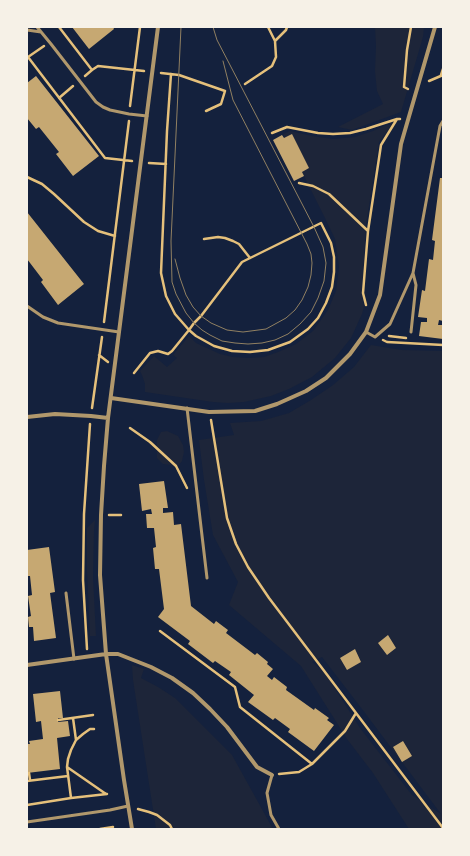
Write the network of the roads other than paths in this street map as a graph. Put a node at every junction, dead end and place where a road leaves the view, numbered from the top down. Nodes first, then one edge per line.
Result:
1 (36, 27) edge
2 (158, 27) edge
3 (435, 27) edge
4 (27, 30) edge
5 (41, 32) junction
6 (147, 116) junction
7 (443, 121) edge
8 (412, 273) junction
9 (27, 306) edge
10 (119, 332) junction
11 (366, 332) junction
12 (412, 332) dead end
13 (111, 398) junction
14 (187, 408) junction
15 (27, 417) edge
16 (108, 418) junction
17 (207, 578) dead end
18 (66, 593) dead end
19 (106, 654) junction
20 (74, 659) junction
21 (27, 665) edge
22 (272, 775) joint
23 (128, 806) junction
24 (27, 822) edge
25 (132, 829) edge
26 (279, 829) edge

1 - 5 lane
2 - 6 street
3 - 11 street
4 - 5 lane
5 - 6 lane
6 - 10 street
7 - 8 lane
8 - 11 lane
8 - 12 lane
9 - 10 lane
10 - 13 street
11 - 14 street
13 - 14 street
13 - 16 street
14 - 17 lane
15 - 16 street
16 - 19 street
18 - 20 lane
19 - 20 street
19 - 22 street
19 - 23 street
20 - 21 street
22 - 26 lane
23 - 24 lane
23 - 25 street

